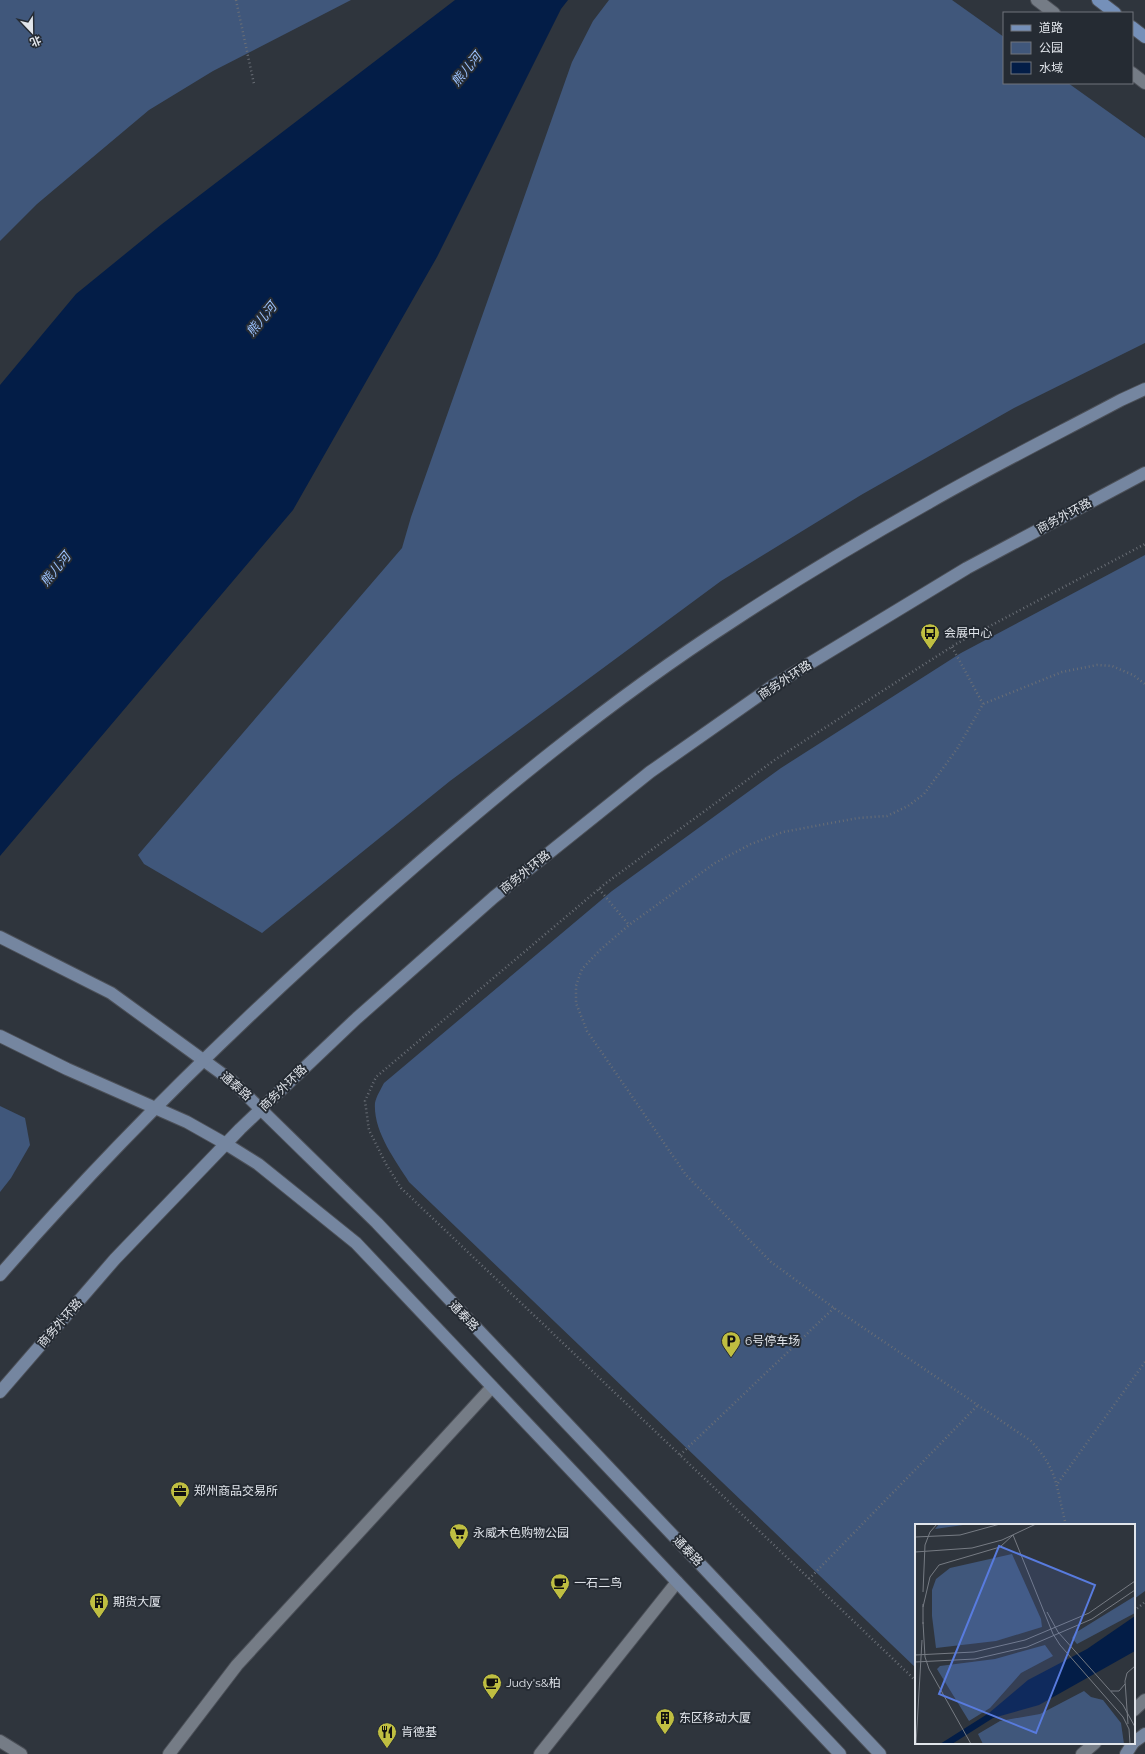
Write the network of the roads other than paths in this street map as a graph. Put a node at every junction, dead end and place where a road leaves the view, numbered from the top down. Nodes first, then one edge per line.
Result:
1 (1037, 0) edge
2 (1098, 0) edge
3 (1053, 12) edge
4 (1114, 12) edge
5 (1133, 28) edge
6 (1145, 37) edge
7 (1133, 75) edge
8 (1145, 84) edge
9 (1145, 389) edge
10 (1145, 473) edge
11 (0, 937) edge
12 (0, 1036) edge
13 (203, 1060) junction
14 (155, 1108) junction
15 (261, 1109) junction
16 (226, 1144) junction
17 (0, 1275) edge
18 (492, 1387) junction
19 (0, 1392) edge
20 (677, 1582) junction
21 (1145, 1700) edge
22 (1135, 1709) edge
23 (1145, 1734) edge
24 (0, 1741) edge
25 (1135, 1741) edge
26 (1094, 1744) edge
27 (1133, 1744) edge
28 (20, 1754) edge
29 (169, 1754) edge
30 (540, 1754) edge
31 (840, 1754) edge
32 (880, 1754) edge
33 (1082, 1754) edge
34 (1126, 1754) edge

1 - 3 street
2 - 4 main road
5 - 6 main road
7 - 8 street
9 - 13 street
10 - 15 street, 商务外环路
11 - 13 street, 通泰路
12 - 14 street
13 - 14 street
13 - 15 street, 通泰路
14 - 16 street
14 - 17 street
15 - 16 street, 商务外环路
15 - 32 street, 通泰路
16 - 18 street
16 - 19 street, 商务外环路
18 - 20 street
18 - 29 street
20 - 30 street
20 - 31 street
21 - 22 street
23 - 25 street
24 - 28 street
26 - 33 street
27 - 34 street

